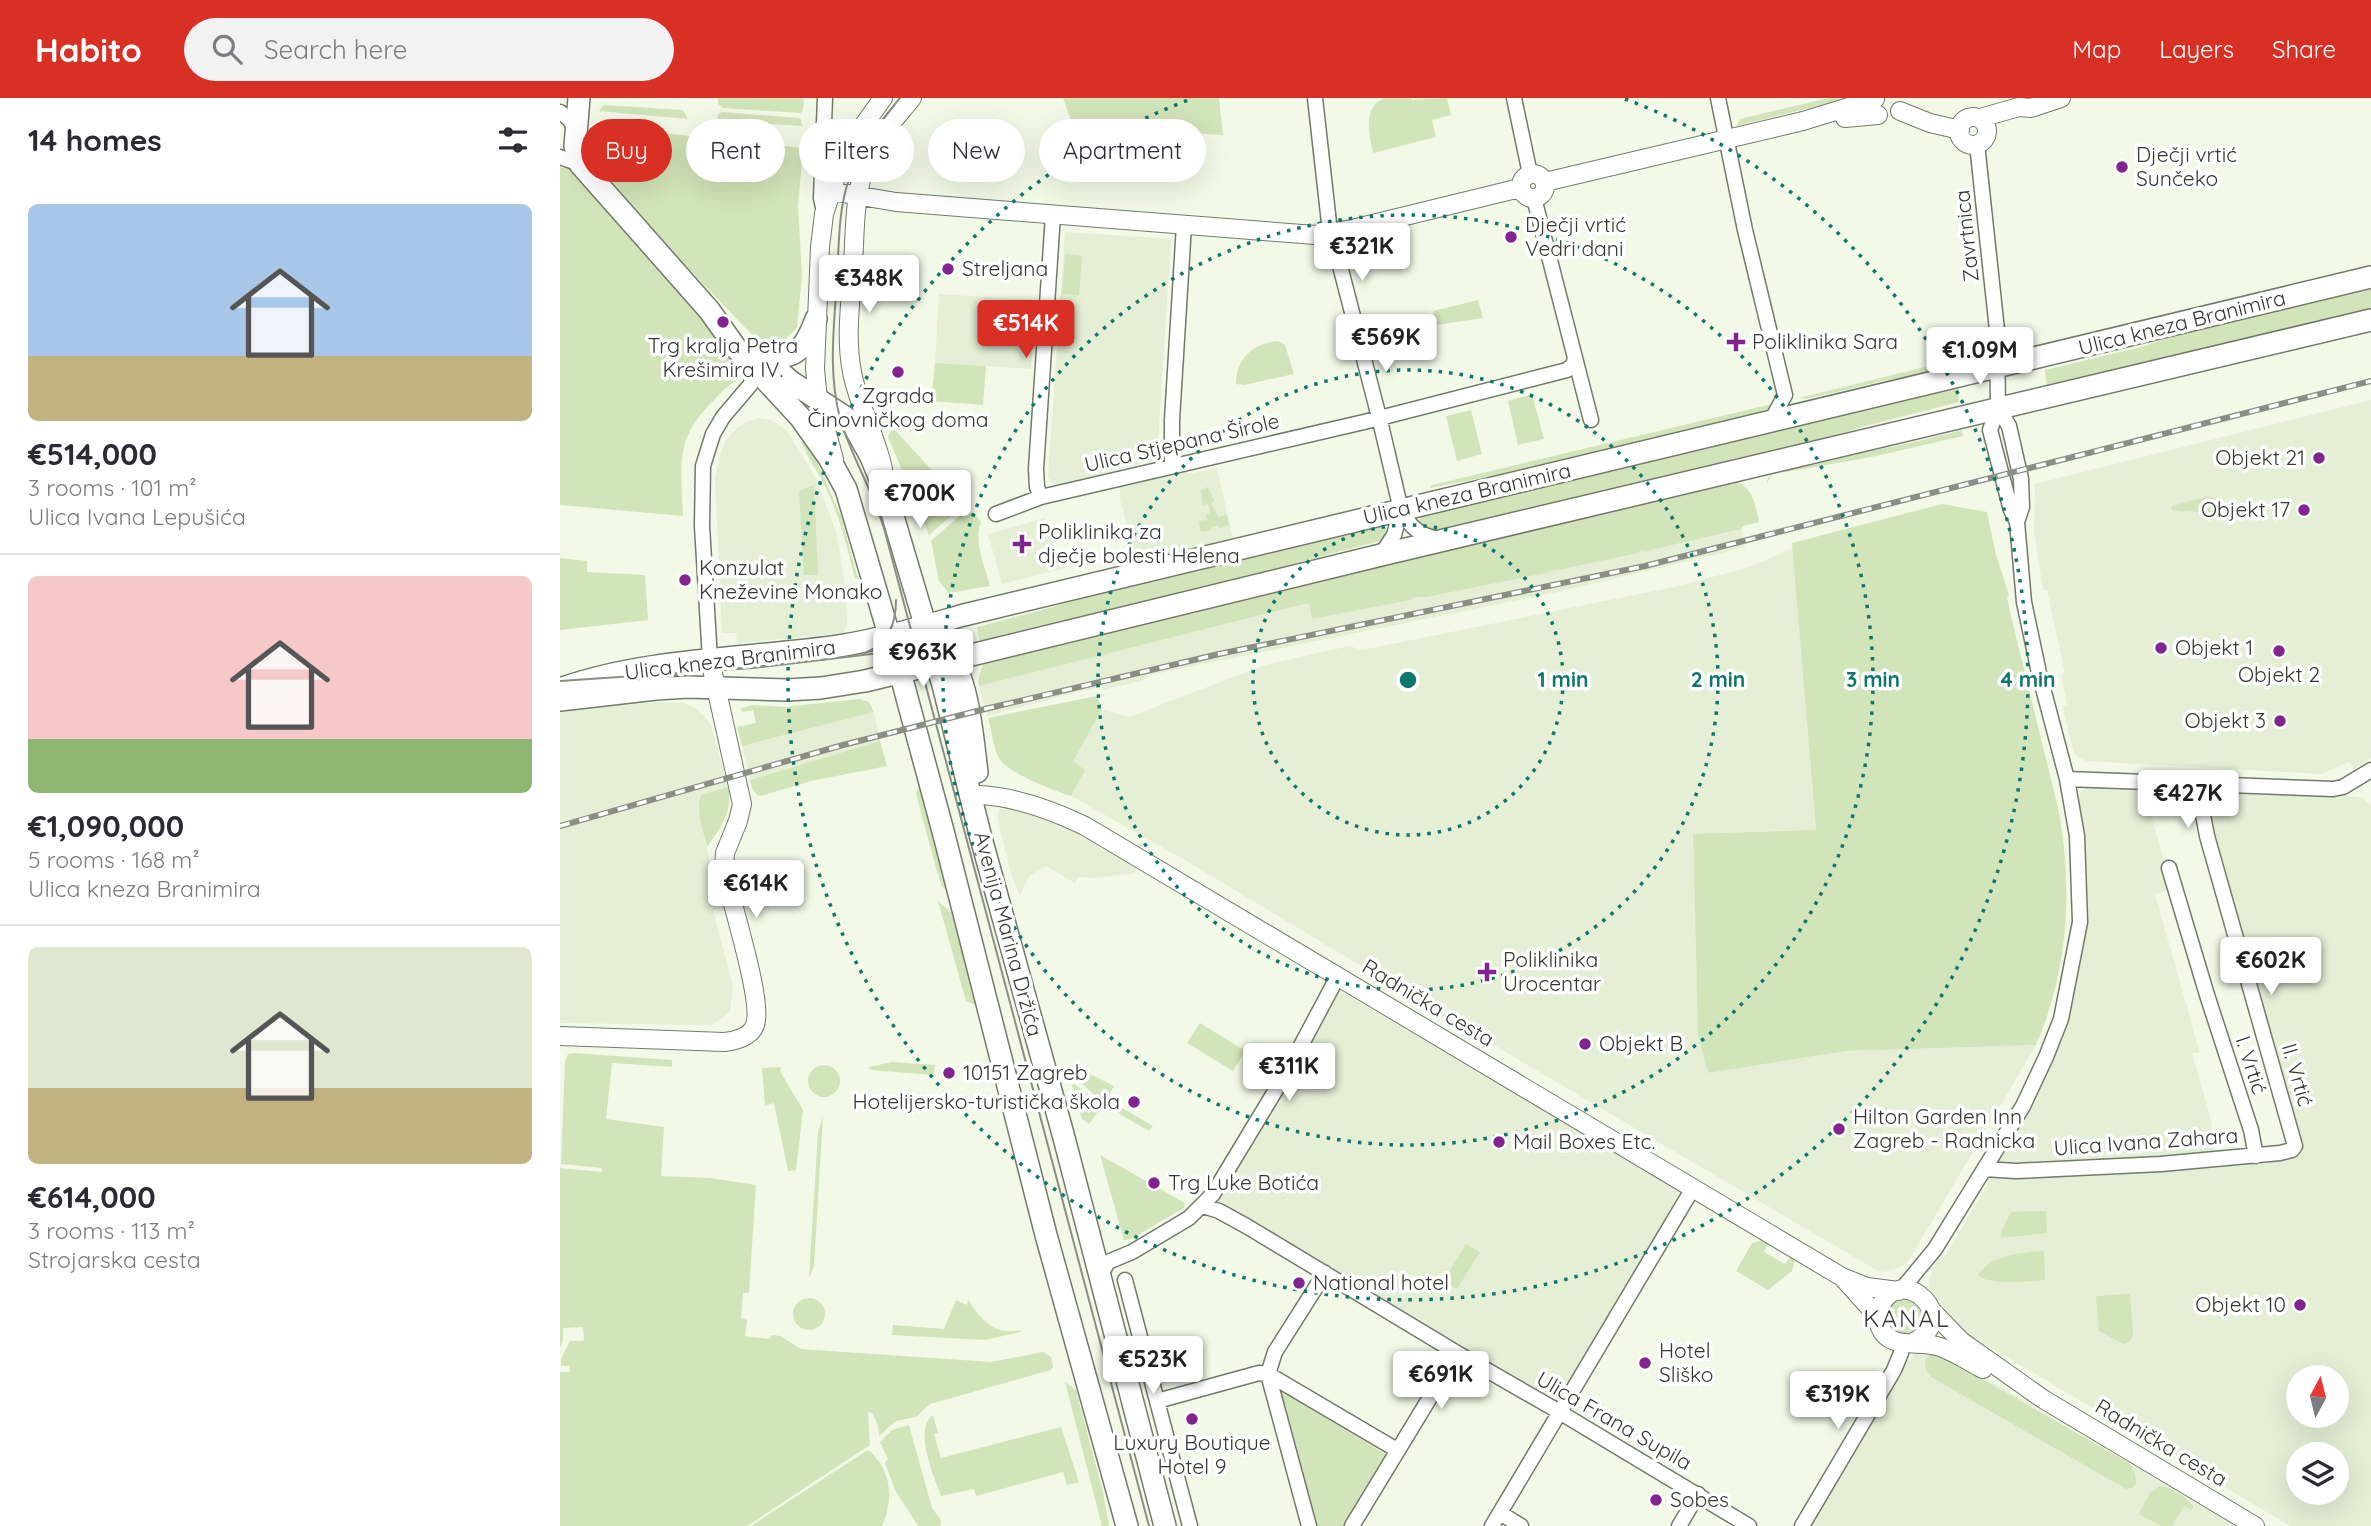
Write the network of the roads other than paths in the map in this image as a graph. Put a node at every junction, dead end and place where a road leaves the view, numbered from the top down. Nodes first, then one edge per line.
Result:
1 (825, 98) edge
2 (883, 98) edge
3 (912, 98) edge
4 (1315, 98) edge
5 (1514, 98) edge
6 (1718, 98) edge
7 (2062, 98) edge
8 (1876, 104) edge
9 (1900, 105) edge
10 (1981, 132) junction
11 (571, 133) edge
12 (1726, 138) junction
13 (1532, 186) junction
14 (831, 191) junction
15 (858, 197) junction
16 (824, 214) junction
17 (1053, 215) junction
18 (1184, 225) junction
19 (1331, 233) junction
20 (2371, 277) edge
21 (816, 319) junction
22 (2371, 320) edge
23 (1575, 358) junction
24 (755, 359) junction
25 (1998, 366) junction
26 (1784, 395) junction
27 (818, 400) junction
28 (1998, 408) junction
29 (1810, 411) junction
30 (1380, 418) junction
31 (1591, 420) dead end
32 (1771, 421) junction
33 (1172, 465) junction
34 (841, 479) junction
35 (887, 496) junction
36 (1041, 497) junction
37 (1401, 510) junction
38 (996, 514) dead end
39 (1444, 540) junction
40 (1381, 555) junction
41 (926, 626) junction
42 (890, 636) junction
43 (710, 660) junction
44 (946, 662) junction
45 (900, 672) junction
46 (715, 688) junction
47 (560, 689) edge
48 (560, 700) edge
49 (2371, 770) edge
50 (2067, 779) junction
51 (2203, 784) junction
52 (980, 795) junction
53 (981, 838) junction
54 (2169, 868) dead end
55 (1338, 976) junction
56 (560, 1036) edge
57 (2293, 1134) joint
58 (2256, 1156) junction
59 (1984, 1169) junction
60 (1693, 1188) junction
61 (1203, 1206) junction
62 (1935, 1249) junction
63 (1325, 1273) junction
64 (1100, 1276) junction
65 (1842, 1277) junction
66 (1125, 1280) dead end
67 (1900, 1291) junction
68 (1927, 1304) junction
69 (1878, 1322) junction
70 (1908, 1343) junction
71 (1457, 1353) junction
72 (1268, 1374) junction
73 (2043, 1399) junction
74 (1157, 1401) junction
75 (1560, 1412) junction
76 (1397, 1450) junction
77 (1698, 1494) junction
78 (1496, 1520) edge
79 (1127, 1526) edge
80 (1165, 1526) edge
81 (1190, 1526) edge
82 (1309, 1526) edge
83 (1352, 1526) edge
84 (1521, 1526) edge
85 (1679, 1526) edge
86 (1749, 1526) edge
87 (1802, 1526) edge
88 (2255, 1526) edge

1 - 16 street
2 - 14 street
3 - 15 street
4 - 19 street
5 - 13 street
6 - 12 street
7 - 10 street
8 - 9 street
8 - 12 street
9 - 10 street
10 - 25 street, Zavrtnica
11 - 24 main road
12 - 13 street
12 - 26 street
13 - 19 street
13 - 23 street
14 - 15 street
14 - 16 street
15 - 17 street
15 - 35 street
16 - 21 street
17 - 18 street
17 - 36 street
18 - 19 street
18 - 33 street
19 - 30 street
20 - 25 main road, Ulica kneza Branimira
21 - 24 main road
21 - 27 street
22 - 28 main road, Ulica kneza Branimira
23 - 30 street, Ulica Stjepana Širole
23 - 31 street
24 - 27 main road
24 - 34 main road
24 - 43 street
25 - 28 street, Zavrtnica
25 - 29 main road, Ulica kneza Branimira
26 - 29 street
26 - 32 street
27 - 34 street
27 - 35 main road
28 - 39 main road, Ulica kneza Branimira
28 - 50 street, Zavrtnica
29 - 32 main road, Ulica kneza Branimira
30 - 33 street, Ulica Stjepana Širole
30 - 37 street
32 - 37 main road, Ulica kneza Branimira
33 - 36 street, Ulica Stjepana Širole
34 - 42 main road
35 - 41 main road
36 - 38 street, Ulica Stjepana Širole
37 - 39 street
37 - 40 street
37 - 41 main road, Ulica kneza Branimira
39 - 40 main road, Ulica kneza Branimira
40 - 44 main road, Ulica kneza Branimira
41 - 42 main road, Ulica kneza Branimira
41 - 44 main road, Avenija Marina Držića
42 - 43 main road, Ulica kneza Branimira
42 - 45 main road, Avenija Marina Držića
43 - 46 street
43 - 47 main road, Ulica kneza Branimira
44 - 45 main road, Ulica kneza Branimira
44 - 52 main road
44 - 53 main road, Avenija Marina Držića
45 - 46 main road, Ulica kneza Branimira
45 - 79 main road, Avenija Marina Držića
46 - 48 main road, Ulica kneza Branimira
46 - 56 street
49 - 51 street
50 - 51 street
50 - 59 street
51 - 57 street, II. Vrtić
52 - 53 main road
52 - 55 street, Radnička cesta
53 - 64 main road, Avenija Marina Držića
54 - 58 street, I. Vrtić
55 - 60 street, Radnička cesta
55 - 61 street
57 - 58 street, Ulica Ivana Zahara
58 - 59 street, Ulica Ivana Zahara
59 - 62 street
60 - 65 street, Radnička cesta
60 - 75 street
61 - 63 street, Ulica Frana Supila
61 - 64 street
62 - 67 street
62 - 68 street
63 - 71 street, Ulica Frana Supila
63 - 72 street
64 - 80 main road, Avenija Marina Držića
65 - 67 street, Radnička cesta
65 - 69 street, Radnička cesta
66 - 74 street
67 - 68 street
67 - 69 street
68 - 70 street
68 - 73 street, Radnička cesta
69 - 70 street
70 - 73 street, Radnička cesta
70 - 87 street
71 - 75 street, Ulica Frana Supila
71 - 76 street
72 - 74 street
72 - 76 street
72 - 82 street
73 - 88 street, Radnička cesta
74 - 81 street
75 - 77 street, Ulica Frana Supila
75 - 78 street
76 - 83 street
77 - 85 street
77 - 86 street, Ulica Frana Supila
78 - 84 street

